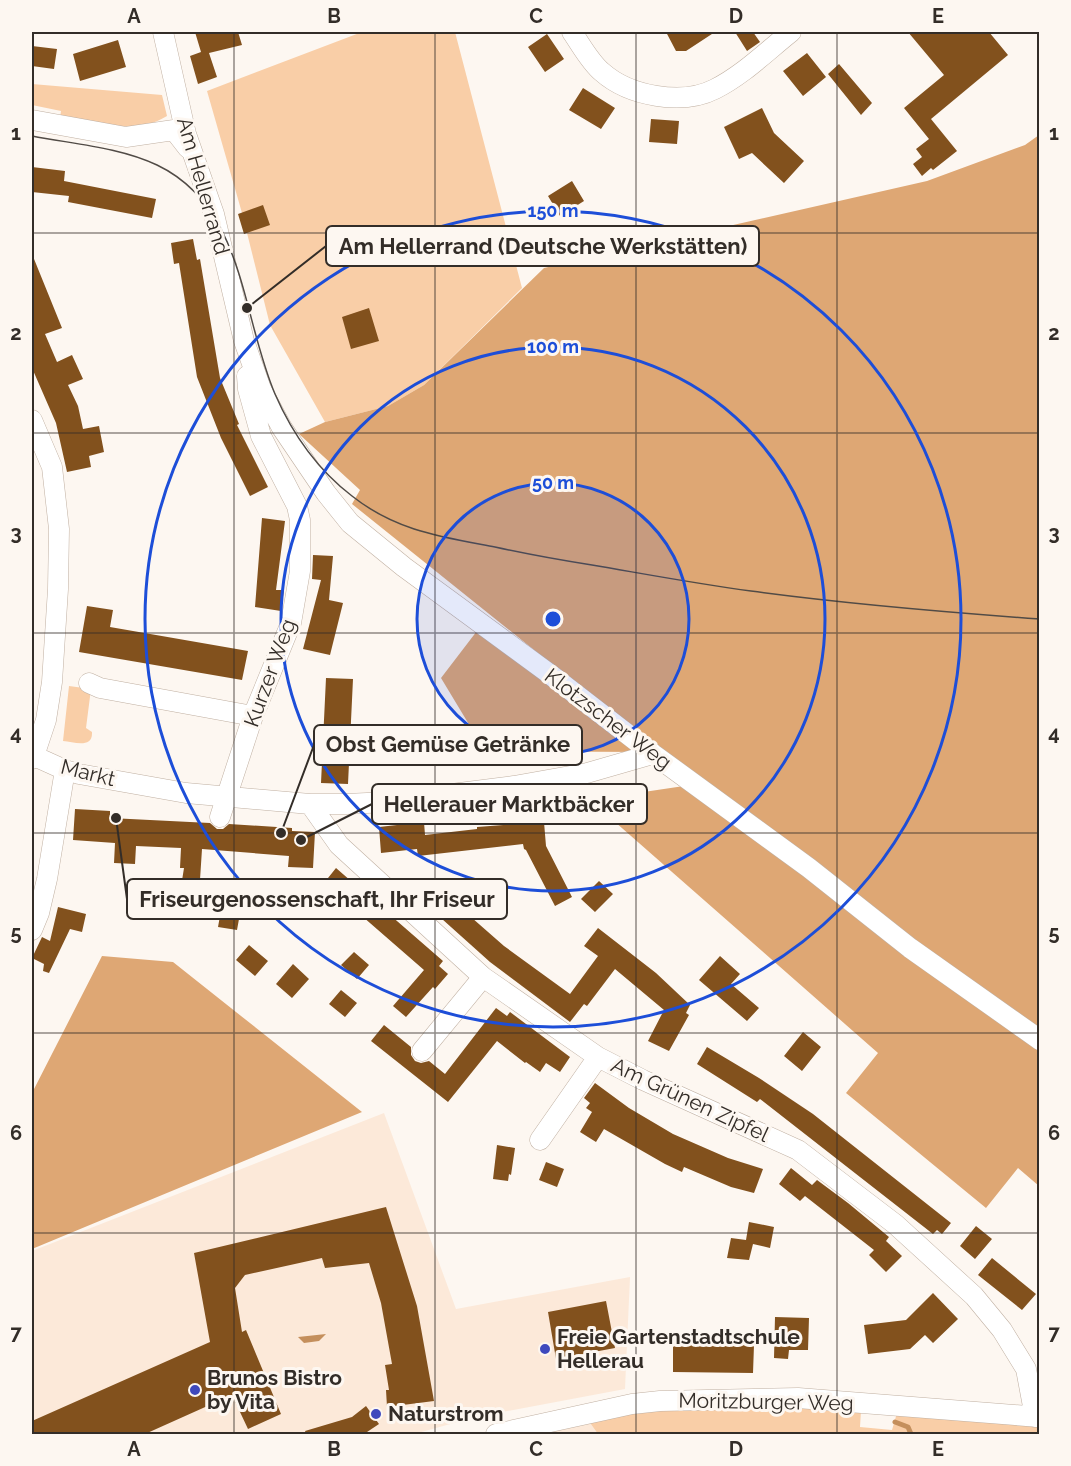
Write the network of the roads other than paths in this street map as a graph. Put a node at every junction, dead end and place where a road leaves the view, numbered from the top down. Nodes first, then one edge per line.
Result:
1 (163, 32) edge
2 (572, 32) edge
3 (792, 32) edge
4 (32, 120) edge
5 (193, 155) junction
6 (244, 341) junction
7 (32, 420) edge
8 (89, 683) dead end
9 (253, 716) junction
10 (653, 754) junction
11 (33, 757) edge
12 (64, 770) junction
13 (228, 798) junction
14 (310, 804) junction
15 (220, 817) dead end
16 (32, 930) edge
17 (483, 977) junction
18 (1040, 1040) edge
19 (422, 1051) dead end
20 (598, 1057) junction
21 (540, 1140) dead end
22 (1037, 1417) edge
23 (496, 1434) edge

1 - 5 street, Am Hellerrand
2 - 3 street
4 - 5 street
5 - 6 street, Am Hellerrand
6 - 9 street, Kurzer Weg
6 - 10 street, Klotzscher Weg
7 - 11 street, Markt
8 - 9 street
9 - 13 street, Kurzer Weg
10 - 14 street, Markt
10 - 18 street, Klotzscher Weg
11 - 12 street, Markt
12 - 13 street, Markt
12 - 16 street
13 - 14 street, Markt
13 - 15 street, Kurzer Weg
14 - 17 street, Am Grünen Zipfel
17 - 19 street
17 - 20 street, Am Grünen Zipfel
20 - 21 street
20 - 22 street, Am Grünen Zipfel
22 - 23 street, Moritzburger Weg

